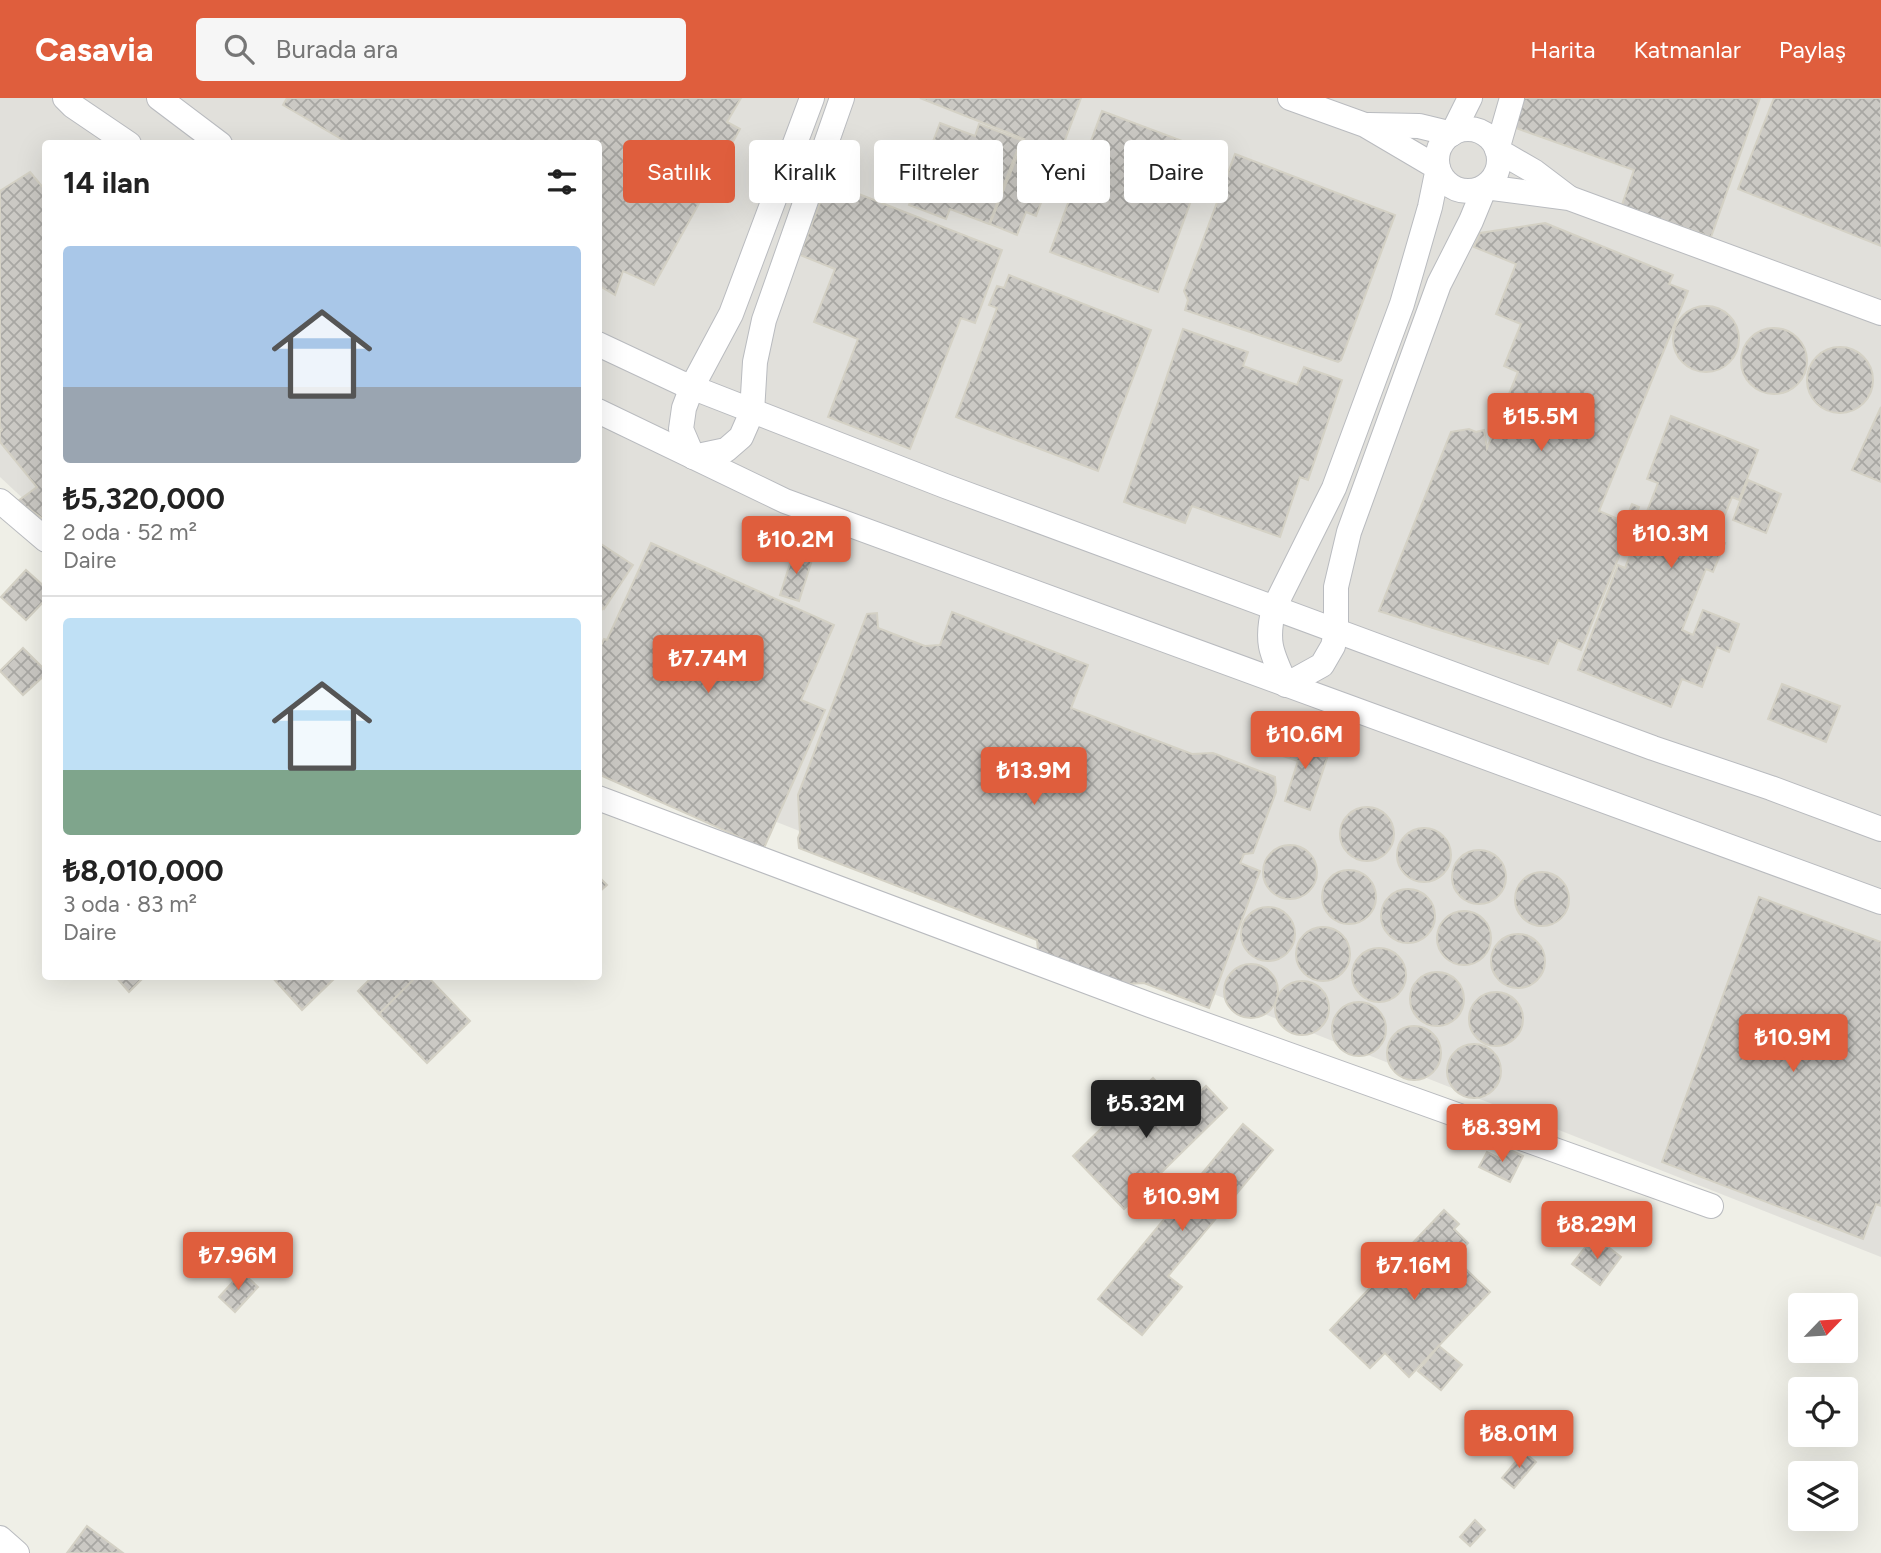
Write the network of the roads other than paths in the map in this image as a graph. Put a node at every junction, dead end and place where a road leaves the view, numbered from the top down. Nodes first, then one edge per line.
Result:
1 (65, 98) edge
2 (159, 98) edge
3 (812, 98) edge
4 (842, 98) edge
5 (1290, 98) edge
6 (1470, 98) edge
7 (1512, 98) edge
8 (1365, 125) junction
9 (1451, 134) junction
10 (123, 140) edge
11 (215, 140) edge
12 (1497, 150) junction
13 (1438, 169) junction
14 (1485, 187) junction
15 (1569, 198) junction
16 (1881, 313) edge
17 (602, 346) edge
18 (692, 387) junction
19 (752, 412) junction
20 (602, 413) edge
21 (693, 457) junction
22 (0, 500) edge
23 (42, 537) edge
24 (1274, 608) junction
25 (1336, 632) junction
26 (1286, 685) junction
27 (602, 800) edge
28 (1881, 830) edge
29 (1881, 902) edge
30 (1711, 1206) dead end
31 (0, 1538) edge
32 (17, 1553) edge

1 - 10 street
2 - 11 street
3 - 18 street
4 - 19 street
5 - 8 street
6 - 9 street
7 - 12 street
8 - 9 street
8 - 13 street
9 - 12 street
9 - 13 street
12 - 14 street
12 - 15 street
13 - 14 street
13 - 24 street
14 - 15 street
14 - 25 street
15 - 16 street
17 - 18 street
18 - 19 street
18 - 21 street
19 - 21 street
19 - 24 street
20 - 21 street
21 - 26 street
22 - 23 street
24 - 25 street
24 - 26 street
25 - 26 street
25 - 28 street
26 - 29 street
27 - 30 street
31 - 32 street

